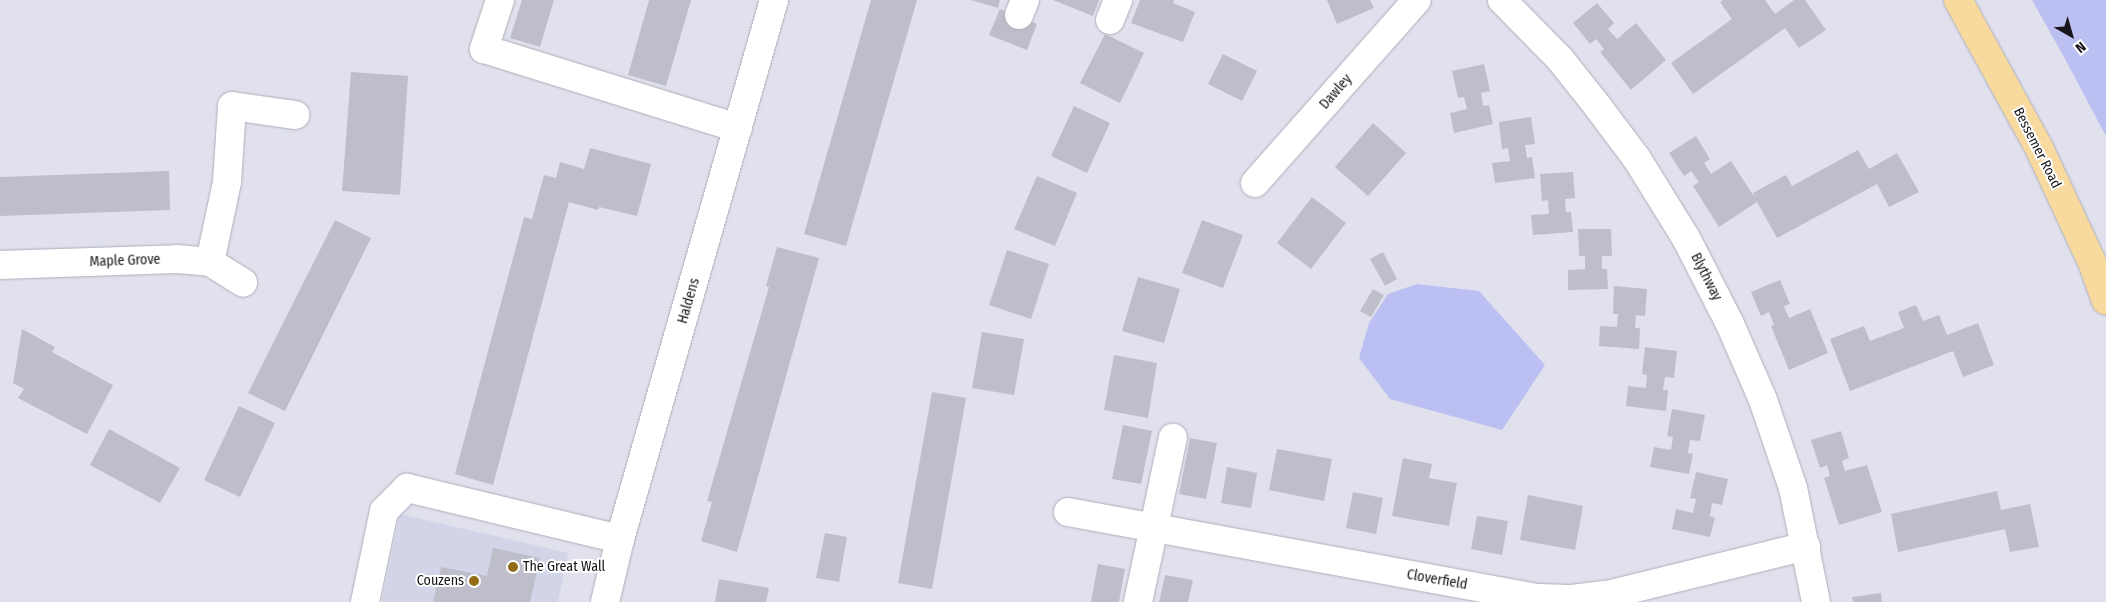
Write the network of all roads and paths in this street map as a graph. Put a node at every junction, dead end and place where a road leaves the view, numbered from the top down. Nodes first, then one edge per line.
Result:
1 (500, 0) edge
2 (774, 0) edge
3 (1417, 0) edge
4 (1502, 0) edge
5 (1958, 0) edge
6 (295, 114) dead end
7 (738, 128) junction
8 (1255, 183) dead end
9 (210, 262) junction
10 (0, 265) edge
11 (243, 283) dead end
12 (2106, 301) edge
13 (1173, 438) dead end
14 (1068, 512) dead end
15 (1153, 528) junction
16 (620, 539) junction
17 (1806, 546) junction
18 (365, 602) edge
19 (605, 602) edge
20 (1138, 602) edge
21 (1816, 602) edge

1 - 7 street
2 - 7 street, Haldens
3 - 8 street, Dawley
4 - 17 street, Blythway
5 - 12 main road, Bessemer Road
6 - 9 street
7 - 16 street, Haldens
9 - 10 street, Maple Grove
9 - 11 street, Maple Grove
13 - 15 street
14 - 15 street, Cloverfield
15 - 17 street, Cloverfield
15 - 20 street
16 - 18 street
16 - 19 street, Haldens
17 - 21 street, Blythway

